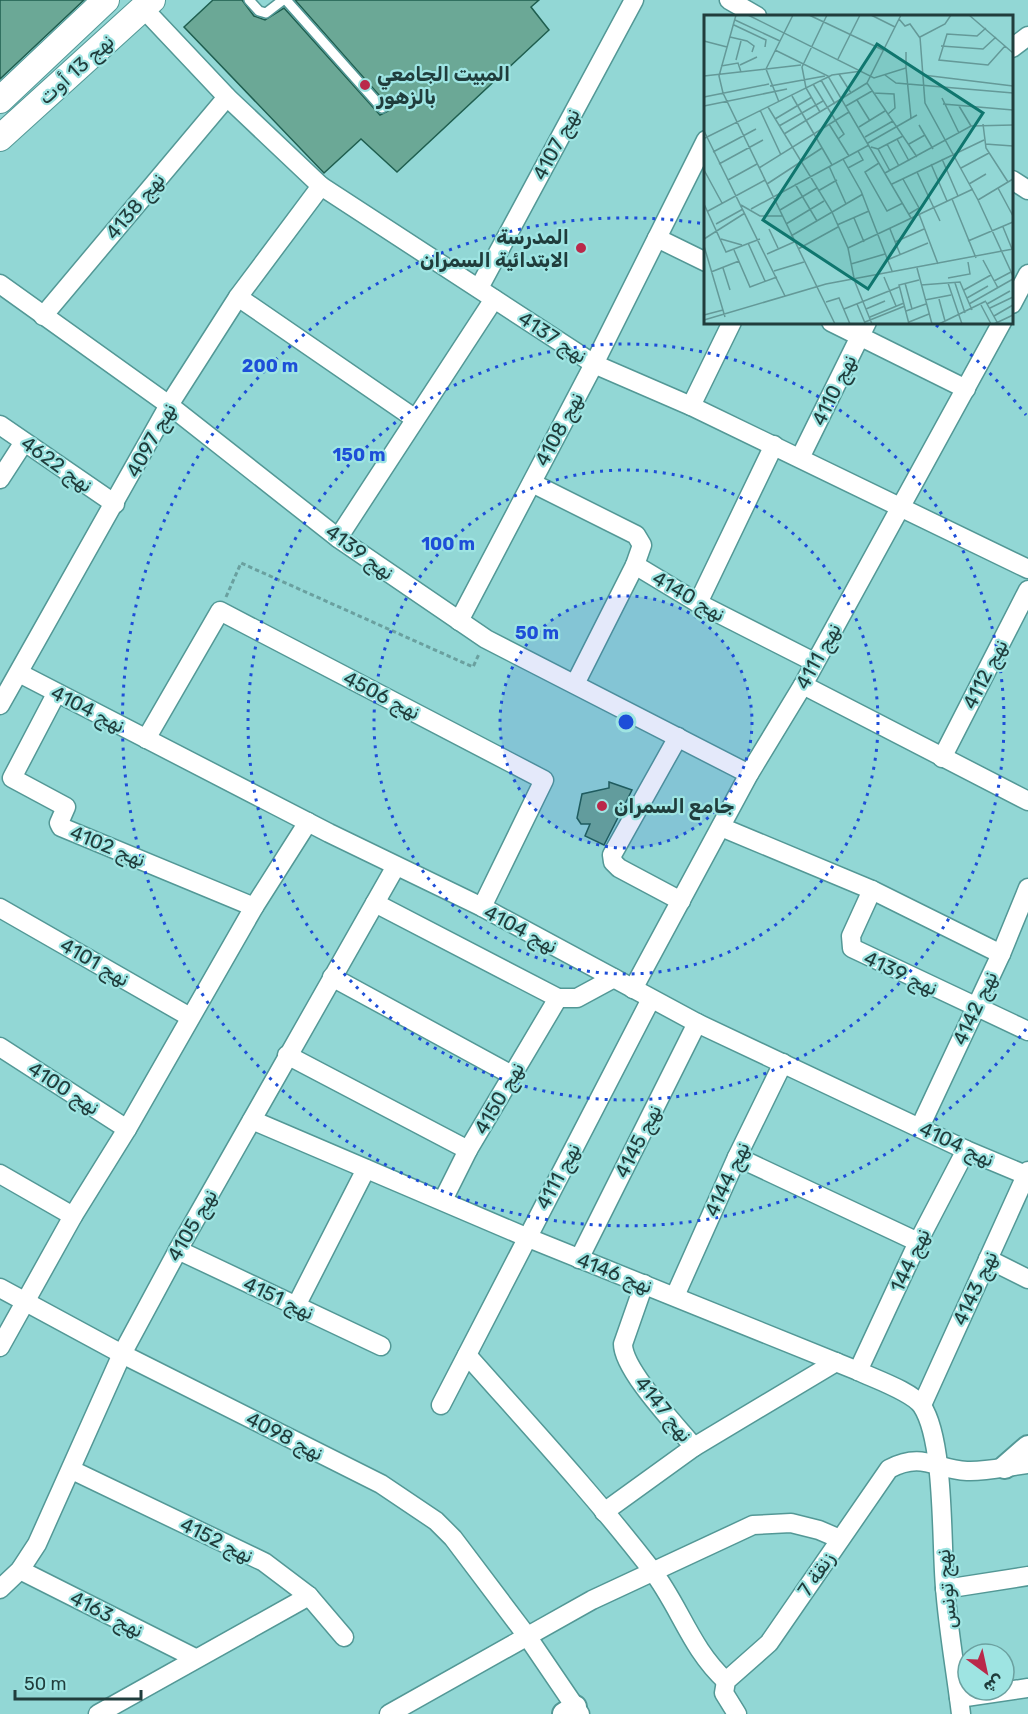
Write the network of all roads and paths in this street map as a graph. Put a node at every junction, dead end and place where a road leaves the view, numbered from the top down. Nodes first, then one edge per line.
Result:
1 (106, 0) edge
2 (249, 0) edge
3 (285, 0) edge
4 (634, 0) edge
5 (729, 0) edge
6 (147, 4) edge
7 (755, 15) edge
8 (1028, 36) edge
9 (1013, 47) edge
10 (227, 97) junction
11 (0, 100) edge
12 (382, 108) dead end
13 (0, 138) edge
14 (704, 142) edge
15 (1013, 181) edge
16 (321, 186) junction
17 (1028, 190) edge
18 (657, 238) junction
19 (704, 262) edge
20 (1028, 274) edge
21 (0, 285) edge
22 (479, 288) junction
23 (238, 297) junction
24 (494, 299) junction
25 (1013, 300) edge
26 (43, 316) junction
27 (731, 324) edge
28 (840, 324) edge
29 (1001, 324) edge
30 (864, 329) edge
31 (594, 364) junction
32 (966, 389) junction
33 (169, 405) junction
34 (692, 406) junction
35 (414, 418) junction
36 (0, 424) edge
37 (24, 442) junction
38 (774, 445) junction
39 (800, 458) junction
40 (0, 479) edge
41 (532, 483) junction
42 (115, 504) junction
43 (901, 508) junction
44 (338, 538) junction
45 (635, 565) junction
46 (1028, 569) edge
47 (1028, 590) edge
48 (698, 603) junction
49 (220, 610) junction
50 (459, 621) junction
51 (486, 639) junction
52 (813, 662) junction
53 (19, 673) junction
54 (575, 684) junction
55 (802, 686) junction
56 (56, 694) junction
57 (0, 705) edge
58 (678, 737) junction
59 (146, 739) junction
60 (942, 758) junction
61 (749, 774) junction
62 (1028, 801) edge
63 (308, 822) junction
64 (721, 827) junction
65 (396, 866) junction
66 (1028, 888) edge
67 (872, 890) junction
68 (681, 901) junction
69 (375, 903) junction
70 (254, 907) junction
71 (482, 907) junction
72 (0, 908) edge
73 (1000, 954) junction
74 (332, 978) junction
75 (614, 978) junction
76 (633, 989) junction
77 (558, 998) junction
78 (651, 999) junction
79 (975, 1008) junction
80 (190, 1017) junction
81 (697, 1023) junction
82 (1028, 1031) edge
83 (0, 1047) edge
84 (287, 1055) junction
85 (783, 1063) junction
86 (512, 1075) junction
87 (252, 1120) junction
88 (920, 1127) junction
89 (127, 1129) junction
90 (468, 1150) junction
91 (966, 1150) junction
92 (737, 1157) junction
93 (366, 1169) junction
94 (0, 1174) edge
95 (1027, 1174) edge
96 (443, 1200) junction
97 (73, 1216) junction
98 (526, 1237) junction
99 (918, 1242) junction
100 (178, 1250) junction
101 (579, 1259) junction
102 (988, 1259) junction
103 (1028, 1279) edge
104 (644, 1284) junction
105 (0, 1288) edge
106 (675, 1296) junction
107 (26, 1301) junction
108 (296, 1306) junction
109 (381, 1346) dead end
110 (0, 1347) edge
111 (122, 1354) junction
112 (467, 1354) junction
113 (836, 1362) junction
114 (858, 1371) junction
115 (441, 1405) dead end
116 (921, 1405) junction
117 (694, 1447) junction
118 (1028, 1447) edge
119 (937, 1463) junction
120 (1028, 1464) edge
121 (1005, 1467) junction
122 (72, 1470) junction
123 (604, 1512) junction
124 (840, 1539) junction
125 (20, 1570) junction
126 (652, 1571) junction
127 (1028, 1576) edge
128 (0, 1589) edge
129 (945, 1589) junction
130 (309, 1596) junction
131 (344, 1636) dead end
132 (527, 1636) junction
133 (195, 1658) junction
134 (726, 1681) junction
135 (1028, 1689) edge
136 (960, 1706) edge
137 (573, 1709) edge
138 (98, 1714) edge
139 (389, 1714) edge
140 (737, 1714) edge

1 - 11 main road, نهج 13 أوت
2 - 3 lane
3 - 12 lane
4 - 22 street, نهج 4107
5 - 7 street
6 - 10 street, نهج 4137
6 - 13 main road, نهج 13 أوت
8 - 9 street
10 - 16 street, نهج 4137
10 - 26 street, نهج 4138
14 - 18 street, نهج 4108
15 - 17 street
16 - 22 street, نهج 4137
16 - 23 street, نهج 4097
18 - 19 street
18 - 31 street, نهج 4108
20 - 25 street
21 - 26 street, نهج 4139
22 - 24 street, نهج 4137
23 - 33 street, نهج 4097
23 - 35 street
24 - 31 street, نهج 4137
24 - 35 street
26 - 33 street, نهج 4139
27 - 34 street
28 - 30 street
29 - 32 street, نهج 4111
30 - 32 street
30 - 39 street, نهج 4110
31 - 34 street, نهج 4137
31 - 41 street, نهج 4108
32 - 43 street, نهج 4111
33 - 42 street, نهج 4097
33 - 44 street, نهج 4139
34 - 38 street, نهج 4137
35 - 44 street
36 - 37 street, نهج 4622
37 - 40 street
37 - 42 street, نهج 4622
38 - 39 street, نهج 4137
38 - 48 street
39 - 43 street, نهج 4137
41 - 45 street, نهج 4140
41 - 50 street, نهج 4108
42 - 53 street, نهج 4097
43 - 46 street, نهج 4137
43 - 52 street, نهج 4111
44 - 50 street, نهج 4139
45 - 48 street, نهج 4140
45 - 54 street
47 - 60 street, نهج 4112
48 - 52 street, نهج 4140
49 - 51 path
49 - 59 street
49 - 71 street, نهج 4506
50 - 51 street, نهج 4139
51 - 54 street, نهج 4139
52 - 55 street, نهج 4111
53 - 56 street, نهج 4104
53 - 57 street, نهج 4097
54 - 58 street, نهج 4139
55 - 60 street
55 - 61 street, نهج 4111
56 - 59 street, نهج 4104
56 - 70 street, نهج 4102
58 - 61 street, نهج 4139
58 - 68 street
59 - 63 street, نهج 4104
60 - 62 street
61 - 64 street, نهج 4111
63 - 65 street, نهج 4104
63 - 70 street
64 - 67 street
64 - 68 street, نهج 4111
65 - 69 street, نهج 4105
65 - 71 street, نهج 4104
66 - 73 street, نهج 4142
67 - 73 street
67 - 79 street, نهج 4139
68 - 76 street, نهج 4111
69 - 74 street, نهج 4105
69 - 77 street
70 - 80 street
71 - 75 street, نهج 4104
72 - 80 street, نهج 4101
73 - 79 street, نهج 4142
74 - 84 street, نهج 4105
74 - 86 street
75 - 76 street, نهج 4104
75 - 77 street
76 - 78 street, نهج 4104
77 - 86 street, نهج 4150
78 - 81 street, نهج 4104
78 - 98 street, نهج 4111
79 - 82 street
79 - 88 street, نهج 4142
80 - 89 street
81 - 85 street, نهج 4104
81 - 101 street, نهج 4145
83 - 89 street, نهج 4100
84 - 87 street, نهج 4105
84 - 90 street
85 - 88 street, نهج 4104
85 - 92 street, نهج 4144
86 - 90 street, نهج 4150
87 - 93 street, نهج 4146
87 - 100 street, نهج 4105
88 - 91 street, نهج 4104
89 - 97 street
90 - 96 street, نهج 4150
91 - 95 street, نهج 4104
91 - 99 street, نهج 144
92 - 99 street
92 - 106 street, نهج 4144
93 - 96 street, نهج 4146
93 - 108 street
94 - 97 street
95 - 102 street, نهج 4143
96 - 98 street, نهج 4146
97 - 107 street
98 - 101 street, نهج 4146
98 - 112 street, نهج 4111
99 - 114 street, نهج 144
100 - 108 street, نهج 4151
100 - 111 street, نهج 4105
101 - 104 street, نهج 4146
102 - 103 street
102 - 116 street, نهج 4143
104 - 106 street, نهج 4146
104 - 117 street, نهج 4147
105 - 107 street, نهج 4098
106 - 113 street, نهج 4146
107 - 110 street
107 - 111 street, نهج 4098
108 - 109 street, نهج 4151
111 - 122 street, نهج 4105
111 - 132 street, نهج 4098
112 - 115 street, نهج 4111
112 - 123 street
113 - 114 street, نهج 4146
113 - 117 street, نهج 4147
114 - 116 street, نهج 4146
116 - 119 street
117 - 123 street
118 - 121 street
119 - 121 street, زنقة 7
119 - 124 street, زنقة 7
119 - 129 street, نهج تونس
120 - 121 street, زنقة 7
122 - 125 street, نهج 4105
122 - 130 street, نهج 4152
123 - 126 street
124 - 126 street
124 - 134 street, زنقة 7
125 - 128 street, نهج 4105
125 - 133 street, نهج 4163
126 - 132 street
126 - 134 street
127 - 129 street
129 - 136 street, نهج تونس
130 - 131 street, نهج 4152
130 - 133 street
132 - 137 street, نهج 4098
132 - 139 street
133 - 138 street
134 - 140 street
135 - 136 street

